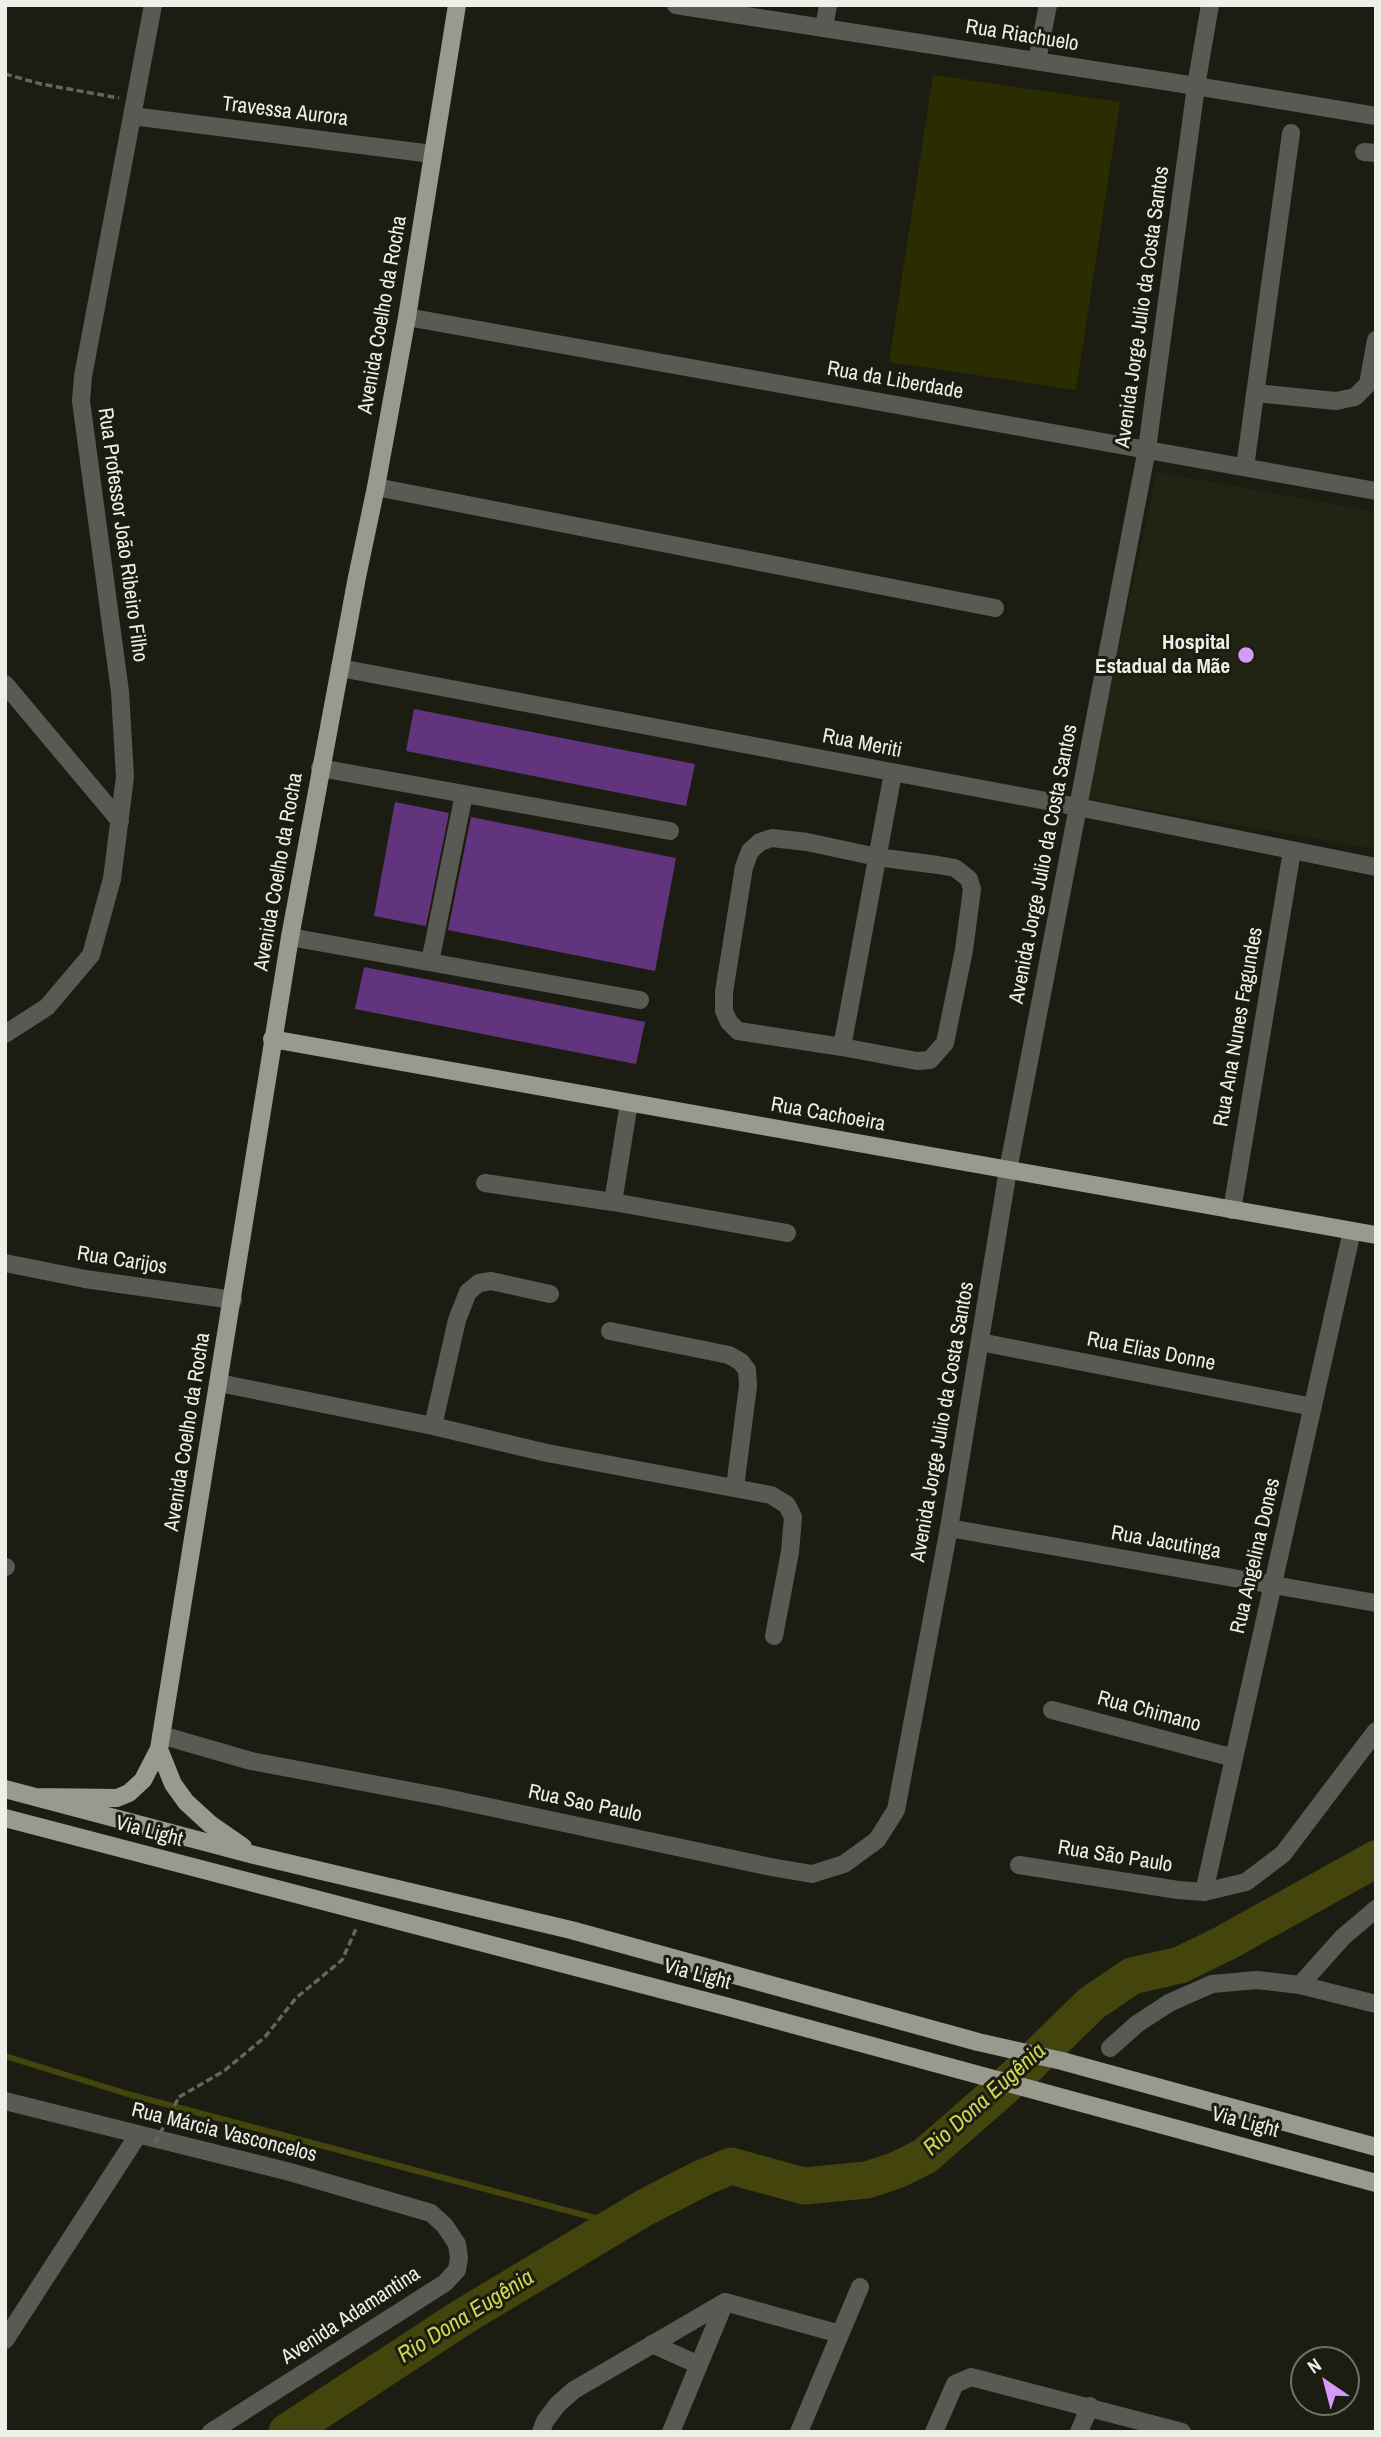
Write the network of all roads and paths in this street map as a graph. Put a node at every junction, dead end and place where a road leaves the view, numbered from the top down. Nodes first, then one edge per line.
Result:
1 (153, 5) edge
2 (457, 5) edge
3 (676, 5) edge
4 (828, 5) edge
5 (1048, 5) edge
6 (1210, 5) edge
7 (824, 28) junction
8 (1037, 61) junction
9 (5, 74) edge
10 (1196, 86) junction
11 (133, 108) junction
12 (1376, 116) edge
13 (1291, 134) dead end
14 (432, 154) junction
15 (407, 317) junction
16 (1376, 340) edge
17 (1255, 393) junction
18 (1147, 449) junction
19 (1245, 467) junction
20 (376, 488) junction
21 (1376, 491) edge
22 (995, 608) dead end
23 (340, 668) junction
24 (5, 684) edge
25 (320, 768) junction
26 (893, 773) junction
27 (464, 794) junction
28 (1078, 807) junction
29 (121, 821) junction
30 (670, 831) dead end
31 (1292, 851) junction
32 (877, 857) junction
33 (1376, 867) edge
34 (290, 937) junction
35 (430, 962) junction
36 (640, 1000) dead end
37 (5, 1034) edge
38 (272, 1039) junction
39 (842, 1046) junction
40 (629, 1102) junction
41 (1009, 1170) junction
42 (485, 1182) dead end
43 (613, 1202) junction
44 (1232, 1210) junction
45 (1352, 1231) junction
46 (787, 1233) dead end
47 (1376, 1235) edge
48 (5, 1263) edge
49 (550, 1294) dead end
50 (233, 1300) junction
51 (610, 1331) dead end
52 (980, 1342) junction
53 (219, 1383) junction
54 (1313, 1406) junction
55 (433, 1426) junction
56 (735, 1487) junction
57 (949, 1528) junction
58 (1273, 1585) junction
59 (1376, 1603) edge
60 (774, 1636) dead end
61 (1052, 1710) dead end
62 (912, 1730) joint
63 (1376, 1731) edge
64 (160, 1742) junction
65 (1234, 1758) junction
66 (5, 1789) edge
67 (36, 1797) junction
68 (5, 1818) edge
69 (254, 1855) junction
70 (1019, 1865) dead end
71 (1204, 1892) junction
72 (1376, 1909) edge
73 (361, 1911) junction
74 (1300, 1985) junction
75 (1376, 2004) edge
76 (1110, 2048) dead end
77 (5, 2101) edge
78 (138, 2135) junction
79 (155, 2143) dead end
80 (1376, 2147) edge
81 (1376, 2183) edge
82 (431, 2213) joint
83 (860, 2287) dead end
84 (725, 2302) junction
85 (841, 2334) junction
86 (5, 2340) edge
87 (652, 2344) junction
88 (699, 2365) junction
89 (1090, 2406) junction
90 (211, 2432) edge
91 (541, 2432) edge
92 (671, 2432) edge
93 (799, 2432) edge
94 (934, 2432) edge
95 (1079, 2432) edge
96 (1181, 2432) edge

1 - 11 street, Rua Professor João Ribeiro Filho
2 - 14 main road, Avenida Coelho da Rocha
3 - 7 street, Rua Riachuelo
4 - 7 street
5 - 8 street
6 - 10 street, Avenida Jorge Julio da Costa Santos
7 - 8 street, Rua Riachuelo
8 - 10 street, Rua Riachuelo
9 - 11 path
10 - 12 street, Rua Riachuelo
10 - 18 street, Avenida Jorge Julio da Costa Santos
11 - 14 street, Travessa Aurora
11 - 29 street, Rua Professor João Ribeiro Filho
13 - 17 street
14 - 15 main road, Avenida Coelho da Rocha
15 - 18 street, Rua da Liberdade
15 - 20 main road, Avenida Coelho da Rocha
16 - 17 street
17 - 19 street
18 - 19 street, Rua da Liberdade
18 - 28 street, Avenida Jorge Julio da Costa Santos
19 - 21 street, Rua da Liberdade
20 - 22 street
20 - 23 main road, Avenida Coelho da Rocha
23 - 25 main road, Avenida Coelho da Rocha
23 - 26 street, Rua Meriti
24 - 29 street
25 - 27 street
25 - 34 main road, Avenida Coelho da Rocha
26 - 28 street, Rua Meriti
26 - 32 street
27 - 30 street
27 - 35 street
28 - 31 street, Rua Meriti
28 - 41 street, Avenida Jorge Julio da Costa Santos
29 - 37 street, Rua Professor João Ribeiro Filho
31 - 33 street, Rua Meriti
31 - 44 street, Rua Ana Nunes Fagundes
32 - 39 street
32 - 39 street
32 - 39 street
34 - 35 street
34 - 38 main road, Avenida Coelho da Rocha
35 - 36 street
38 - 40 main road, Rua Cachoeira
38 - 50 main road, Avenida Coelho da Rocha
40 - 41 main road, Rua Cachoeira
40 - 43 street
41 - 44 main road, Rua Cachoeira
41 - 52 street, Avenida Jorge Julio da Costa Santos
42 - 43 street
43 - 46 street
44 - 45 main road, Rua Cachoeira
45 - 47 main road, Rua Cachoeira
45 - 54 street, Rua Angelina Dones
48 - 50 street, Rua Carijos
49 - 55 street
50 - 53 main road, Avenida Coelho da Rocha
51 - 56 street
52 - 54 street, Rua Elias Donne
52 - 57 street, Avenida Jorge Julio da Costa Santos
53 - 55 street
53 - 64 main road, Avenida Coelho da Rocha
54 - 58 street, Rua Angelina Dones
55 - 56 street
56 - 60 street
57 - 58 street, Rua Jacutinga
57 - 62 street, Avenida Jorge Julio da Costa Santos
58 - 59 street, Rua Jacutinga
58 - 65 street, Rua Angelina Dones
61 - 65 street, Rua Chimano
62 - 64 street, Rua Sao Paulo
63 - 71 street, Rua São Paulo
64 - 67 main road, Avenida Coelho da Rocha
64 - 69 main road
65 - 71 street, Rua Angelina Dones
66 - 67 main road, Via Light
67 - 69 main road, Via Light
68 - 73 main road, Via Light
69 - 80 main road, Via Light
70 - 71 street, Rua São Paulo
72 - 74 street
73 - 79 path, bridge
73 - 81 main road, Via Light
74 - 75 street
74 - 76 street
77 - 78 street, Rua Márcia Vasconcelos
78 - 82 street, Rua Márcia Vasconcelos
78 - 86 street
82 - 90 street, Avenida Adamantina
83 - 85 street
84 - 85 street
84 - 87 street
84 - 88 street
85 - 93 street
87 - 88 street
87 - 91 street
88 - 92 street
89 - 94 street
89 - 95 street
89 - 96 street

